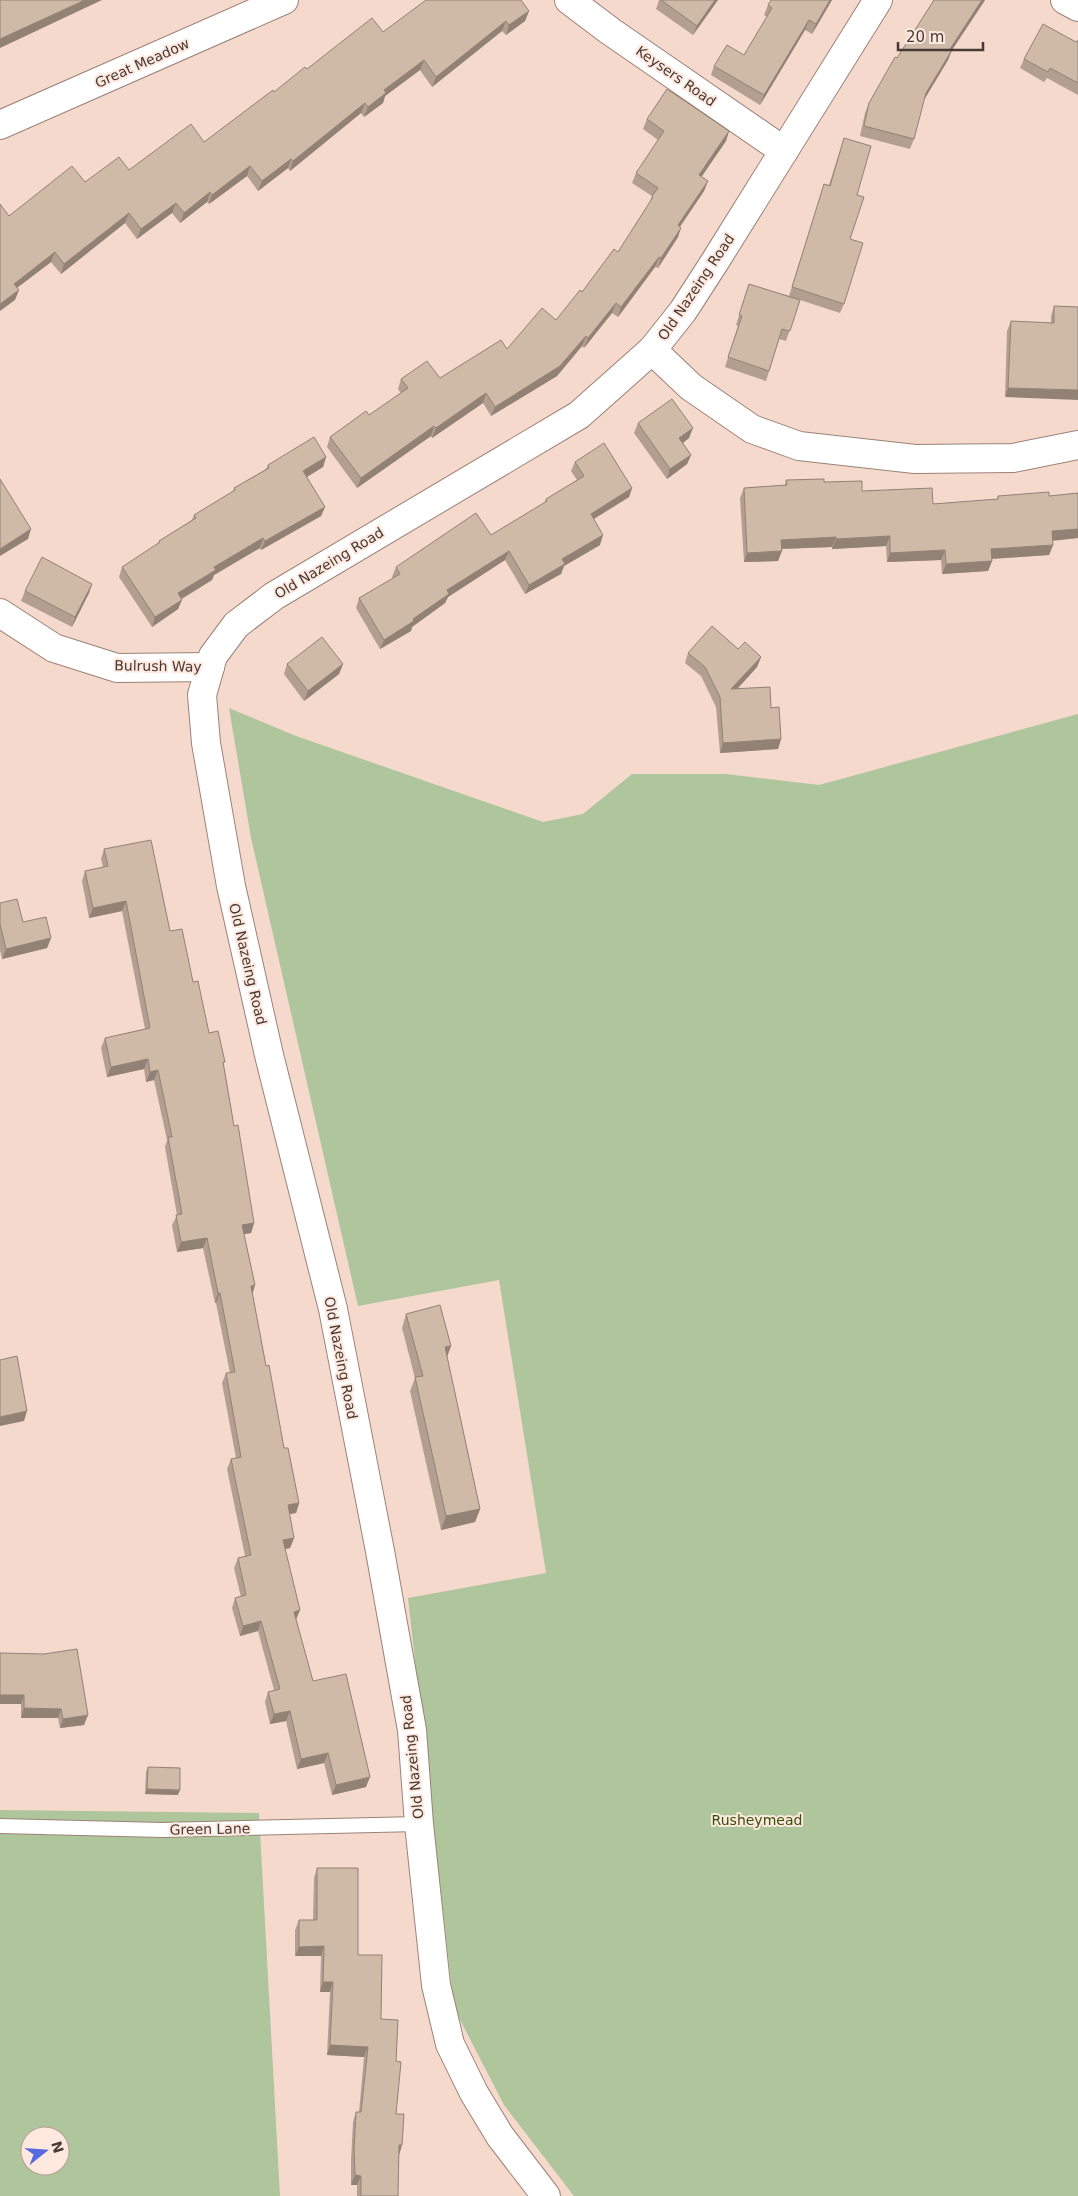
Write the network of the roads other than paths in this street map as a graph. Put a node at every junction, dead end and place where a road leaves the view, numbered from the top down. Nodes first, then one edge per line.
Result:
1 (284, 0) edge
2 (569, 0) edge
3 (878, 0) edge
4 (1065, 0) edge
5 (1078, 7) edge
6 (0, 125) edge
7 (784, 151) junction
8 (652, 350) junction
9 (1078, 445) edge
10 (0, 613) edge
11 (210, 667) junction
12 (419, 1824) junction
13 (0, 1826) edge
14 (537, 2193) edge

1 - 6 street, Great Meadow
2 - 7 street, Keysers Road
3 - 7 street, Old Nazeing Road
4 - 5 street
7 - 8 street, Old Nazeing Road
8 - 9 street
8 - 11 street, Old Nazeing Road
10 - 11 street, Bulrush Way
11 - 12 street, Old Nazeing Road
12 - 13 lane, Green Lane
12 - 14 street, Old Nazeing Road

